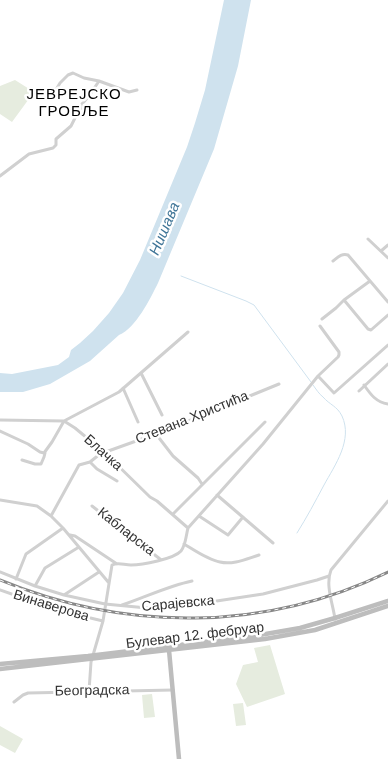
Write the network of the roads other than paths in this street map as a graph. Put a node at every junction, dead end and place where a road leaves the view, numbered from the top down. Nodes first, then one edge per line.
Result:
1 (99, 81) junction
2 (43, 89) dead end
3 (137, 90) dead end
4 (0, 176) edge
5 (368, 239) dead end
6 (388, 245) edge
7 (380, 251) junction
8 (388, 258) edge
9 (333, 261) dead end
10 (370, 281) junction
11 (344, 300) junction
12 (388, 302) edge
13 (388, 314) edge
14 (322, 320) dead end
15 (320, 326) dead end
16 (188, 332) dead end
17 (388, 345) edge
18 (388, 364) edge
19 (141, 373) junction
20 (318, 376) junction
21 (279, 384) dead end
22 (364, 385) junction
23 (124, 388) junction
24 (359, 391) dead end
25 (388, 404) edge
26 (162, 415) dead end
27 (0, 420) edge
28 (64, 421) junction
29 (138, 422) dead end
30 (265, 422) dead end
31 (0, 431) edge
32 (156, 434) junction
33 (104, 452) junction
34 (45, 453) junction
35 (22, 460) dead end
36 (90, 462) junction
37 (117, 481) dead end
38 (202, 484) junction
39 (217, 495) junction
40 (0, 500) edge
41 (388, 501) edge
42 (92, 506) dead end
43 (173, 514) junction
44 (51, 516) junction
45 (199, 516) junction
46 (243, 517) junction
47 (63, 528) junction
48 (188, 528) junction
49 (69, 535) junction
50 (273, 543) dead end
51 (184, 544) junction
52 (79, 547) junction
53 (259, 555) dead end
54 (160, 559) junction
55 (117, 564) junction
56 (0, 572) edge
57 (99, 572) junction
58 (329, 576) junction
59 (16, 579) junction
60 (192, 581) dead end
61 (109, 583) junction
62 (35, 586) junction
63 (0, 590) edge
64 (64, 595) junction
65 (388, 601) edge
66 (105, 604) junction
67 (121, 605) junction
68 (388, 606) edge
69 (103, 621) junction
70 (336, 621) junction
71 (169, 649) junction
72 (93, 657) junction
73 (0, 664) edge
74 (0, 669) edge
75 (173, 690) junction
76 (89, 691) junction
77 (14, 702) dead end
78 (179, 759) edge

1 - 2 street
1 - 3 street
1 - 4 street
5 - 7 street
6 - 7 street
7 - 8 street
9 - 10 street
10 - 11 street
10 - 12 street
11 - 13 street
11 - 14 street
15 - 20 street
16 - 19 street
17 - 20 street
18 - 22 street
19 - 23 street
19 - 26 street
20 - 39 street
21 - 32 street, Стевана Христића
22 - 24 street
22 - 25 street
23 - 28 street
23 - 29 street
27 - 28 street
28 - 33 street, Блачка
28 - 34 street
30 - 38 street
31 - 34 street
32 - 33 street, Стевана Христића
32 - 38 street
33 - 36 street, Стевана Христића
33 - 43 street, Блачка
34 - 35 street
36 - 37 street
36 - 44 street, Стевана Христића
38 - 43 street
39 - 45 street
39 - 46 street
40 - 44 street
41 - 58 street
42 - 54 street, Кабларска
43 - 48 street, Блачка
44 - 47 street
45 - 46 street
45 - 48 street
46 - 50 street
47 - 49 street
47 - 59 street
48 - 51 street
49 - 52 street
49 - 55 street
51 - 53 street
51 - 54 street
52 - 57 street
52 - 62 street
54 - 55 street
55 - 61 street
56 - 59 street, Сарајевска
57 - 61 street
57 - 64 street
58 - 67 street, Сарајевска
58 - 70 street
59 - 62 street, Сарајевска
60 - 67 street
61 - 66 street
62 - 64 street, Сарајевска
63 - 69 street, Винаверова
64 - 66 street, Сарајевска
65 - 70 main road, Булевар 12. фебруар
66 - 67 street, Сарајевска
66 - 69 street
68 - 70 main road, Булевар 12. фебруар
69 - 72 street
70 - 71 main road, Булевар 12. фебруар
71 - 72 main road, Булевар 12. фебруар
71 - 75 main road
72 - 73 main road, Булевар 12. фебруар
72 - 74 main road, Булевар 12. фебруар
72 - 76 street
75 - 76 street, Београдска
75 - 78 main road
76 - 77 street, Београдска

